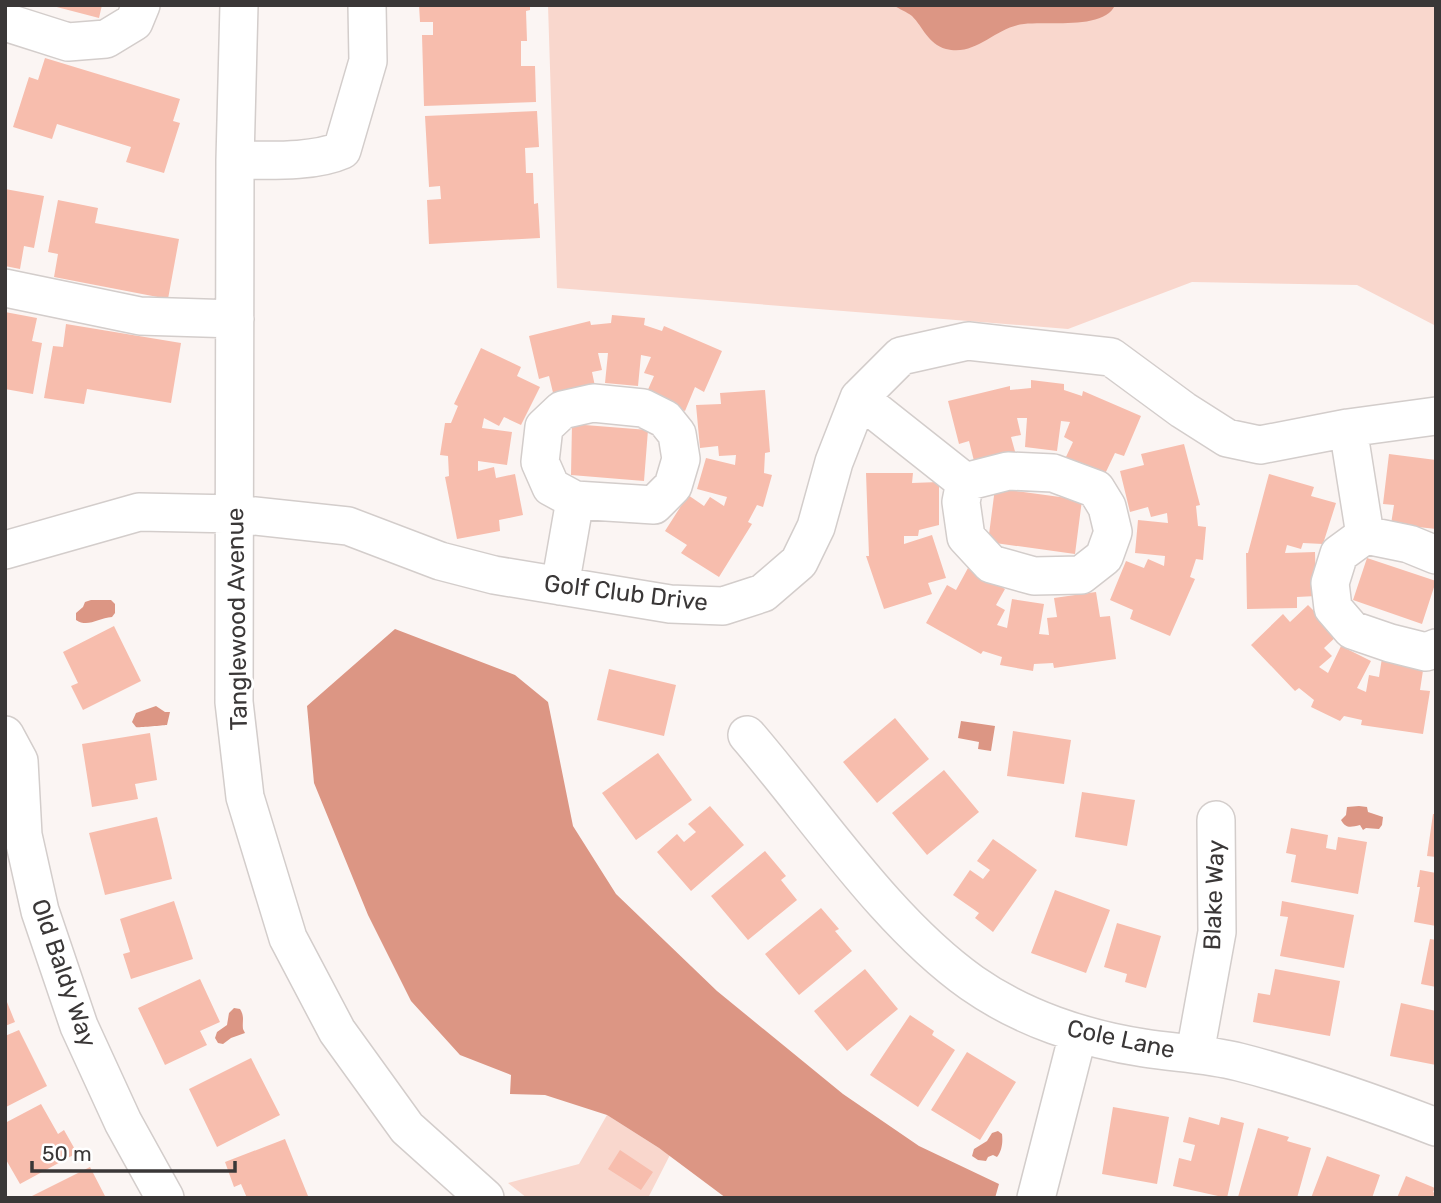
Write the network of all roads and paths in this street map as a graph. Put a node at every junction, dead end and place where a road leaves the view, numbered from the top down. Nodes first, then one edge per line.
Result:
1 (239, 5) edge
2 (367, 5) edge
3 (138, 13) edge
4 (5, 22) edge
5 (235, 160) junction
6 (5, 288) edge
7 (235, 319) junction
8 (859, 398) junction
9 (1436, 416) edge
10 (1348, 428) junction
11 (965, 482) dead end
12 (575, 500) dead end
13 (236, 514) junction
14 (1365, 535) junction
15 (5, 550) edge
16 (1436, 555) edge
17 (560, 586) junction
18 (1436, 648) edge
19 (5, 735) edge
20 (747, 735) dead end
21 (1216, 820) dead end
22 (1078, 1034) junction
23 (1195, 1053) junction
24 (1436, 1127) edge
25 (165, 1198) edge
26 (485, 1198) edge
27 (1036, 1198) edge

1 - 5 street, Tanglewood Avenue
2 - 5 street
3 - 4 street
5 - 7 street, Tanglewood Avenue
6 - 7 street
7 - 13 street, Tanglewood Avenue
8 - 10 street, Golf Club Drive
8 - 11 street
8 - 17 street, Golf Club Drive
9 - 10 street, Golf Club Drive
10 - 14 street
12 - 17 street
13 - 15 street, Golf Club Drive
13 - 17 street, Golf Club Drive
13 - 26 street, Tanglewood Avenue
14 - 16 street
14 - 18 street
19 - 25 street, Old Baldy Way
20 - 22 street, Cole Lane
21 - 23 street, Blake Way
22 - 23 street, Cole Lane
22 - 27 street
23 - 24 street, Cole Lane

